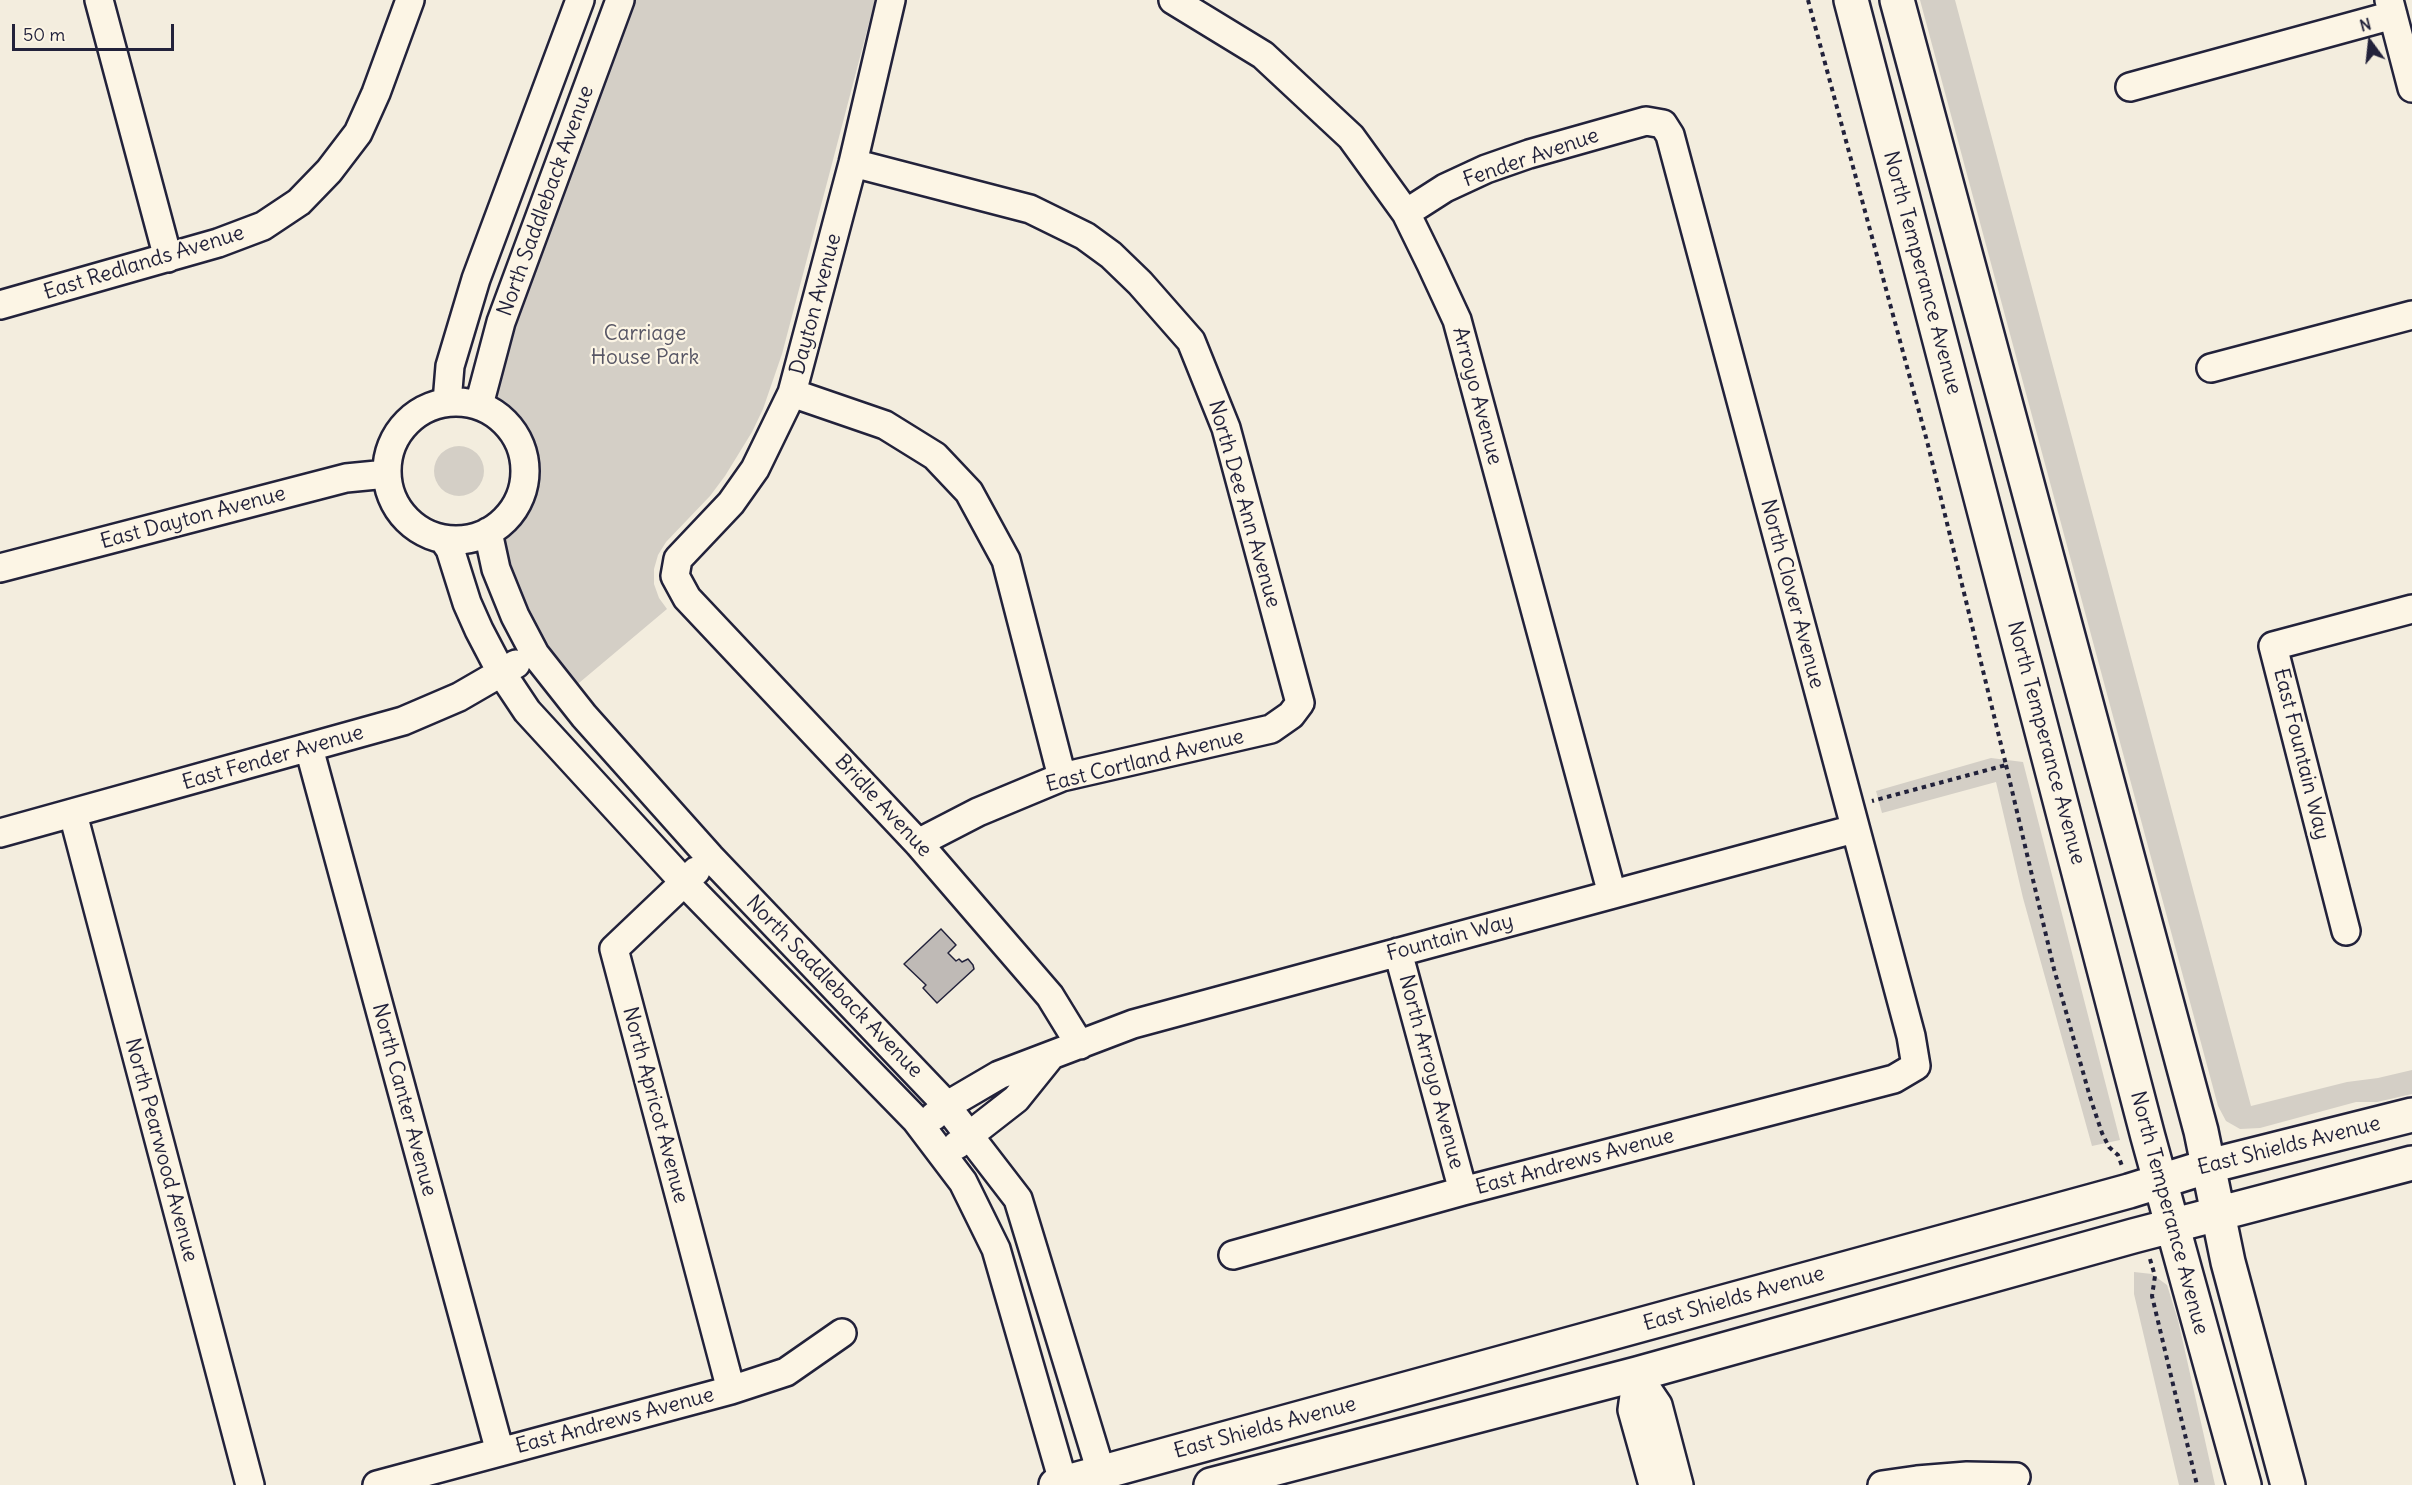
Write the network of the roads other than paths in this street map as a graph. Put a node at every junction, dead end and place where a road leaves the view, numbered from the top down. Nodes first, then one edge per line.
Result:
1 (99, 0) edge
2 (410, 0) edge
3 (580, 0) edge
4 (620, 0) edge
5 (891, 0) edge
6 (1173, 0) edge
7 (1851, 0) edge
8 (1897, 0) edge
9 (2391, 8) edge
10 (2130, 87) dead end
11 (2412, 88) edge
12 (1663, 124) joint
13 (853, 163) junction
14 (1406, 213) junction
15 (168, 258) junction
16 (0, 305) edge
17 (2412, 315) edge
18 (2211, 368) dead end
19 (792, 393) junction
20 (447, 402) junction
21 (479, 405) junction
22 (387, 474) junction
23 (488, 532) junction
24 (443, 539) junction
25 (0, 568) edge
26 (675, 576) joint
27 (2412, 609) edge
28 (535, 654) junction
29 (501, 672) junction
30 (1300, 702) joint
31 (309, 748) junction
32 (1062, 777) junction
33 (73, 814) junction
34 (1851, 818) junction
35 (0, 833) edge
36 (918, 843) junction
37 (710, 857) junction
38 (684, 882) junction
39 (1612, 894) junction
40 (2346, 931) dead end
41 (1398, 952) junction
42 (1080, 1045) junction
43 (1049, 1058) junction
44 (1916, 1066) joint
45 (946, 1106) junction
46 (2412, 1115) edge
47 (921, 1127) junction
48 (970, 1136) junction
49 (942, 1156) junction
50 (2412, 1163) edge
51 (2209, 1166) junction
52 (2160, 1181) junction
53 (1463, 1191) junction
54 (2218, 1214) junction
55 (2172, 1226) junction
56 (1233, 1255) dead end
57 (842, 1333) dead end
58 (1637, 1374) junction
59 (731, 1390) junction
60 (500, 1452) junction
61 (2016, 1477) dead end
62 (1100, 1479) edge
63 (1061, 1484) edge
64 (250, 1485) edge
65 (377, 1485) edge
66 (1211, 1485) edge
67 (1653, 1485) edge
68 (1679, 1485) edge
69 (1882, 1485) edge
70 (2244, 1485) edge
71 (2288, 1485) edge

1 - 15 street
2 - 15 street, East Redlands Avenue
3 - 20 street, North Saddleback Avenue
4 - 21 street, North Saddleback Avenue
5 - 13 street, Dayton Avenue
6 - 14 street, Arroyo Avenue
7 - 52 main road, North Temperance Avenue
8 - 51 main road
9 - 10 street
9 - 11 street
12 - 14 street, Fender Avenue
12 - 34 street, North Clover Avenue
13 - 19 street, Dayton Avenue
13 - 30 street, North Dee Ann Avenue
14 - 39 street, Arroyo Avenue
15 - 16 street, East Redlands Avenue
17 - 18 street
19 - 26 street, Dayton Avenue
19 - 32 street
20 - 21 street
20 - 22 street
21 - 23 street
22 - 24 street
22 - 25 street, East Dayton Avenue
23 - 24 street
23 - 28 street, North Saddleback Avenue
24 - 29 street, North Saddleback Avenue
26 - 36 street, Bridle Avenue
27 - 40 street, East Fountain Way
28 - 29 street, East Fender Avenue
28 - 37 street, North Saddleback Avenue
29 - 31 street, East Fender Avenue
29 - 38 street, North Saddleback Avenue
30 - 32 street, East Cortland Avenue
31 - 33 street, East Fender Avenue
31 - 60 street, North Canter Avenue
32 - 36 street, East Cortland Avenue
33 - 35 street, East Fender Avenue
33 - 64 street, North Pearwood Avenue
34 - 39 street, Fountain Way
34 - 44 street, North Clover Avenue
36 - 42 street, Bridle Avenue
37 - 38 street, North Apricot Avenue
37 - 45 street, North Saddleback Avenue
38 - 47 street, North Saddleback Avenue
38 - 59 street, North Apricot Avenue
39 - 41 street, Fountain Way
41 - 42 street, Fountain Way
41 - 53 street, North Arroyo Avenue
42 - 43 street, Fountain Way
43 - 45 street, Fountain Way
43 - 48 street, Fountain Way
44 - 53 street, East Andrews Avenue
45 - 47 street, Fountain Way
45 - 48 street, North Saddleback Avenue
46 - 51 main road, East Shields Avenue
47 - 49 street, North Saddleback Avenue
48 - 49 street, Fountain Way
48 - 62 street, North Saddleback Avenue
49 - 63 street, North Saddleback Avenue
50 - 54 main road, East Shields Avenue
51 - 52 main road, East Shields Avenue
51 - 54 main road
52 - 55 main road, North Temperance Avenue
52 - 62 main road, East Shields Avenue
53 - 56 street, East Andrews Avenue
54 - 55 main road, East Shields Avenue
54 - 71 main road
55 - 58 main road, East Shields Avenue
55 - 70 main road, North Temperance Avenue
57 - 59 street, East Andrews Avenue
58 - 66 main road, East Shields Avenue
58 - 67 street
58 - 68 street
59 - 60 street, East Andrews Avenue
60 - 65 street, East Andrews Avenue
61 - 69 street
62 - 63 main road, East Shields Avenue

